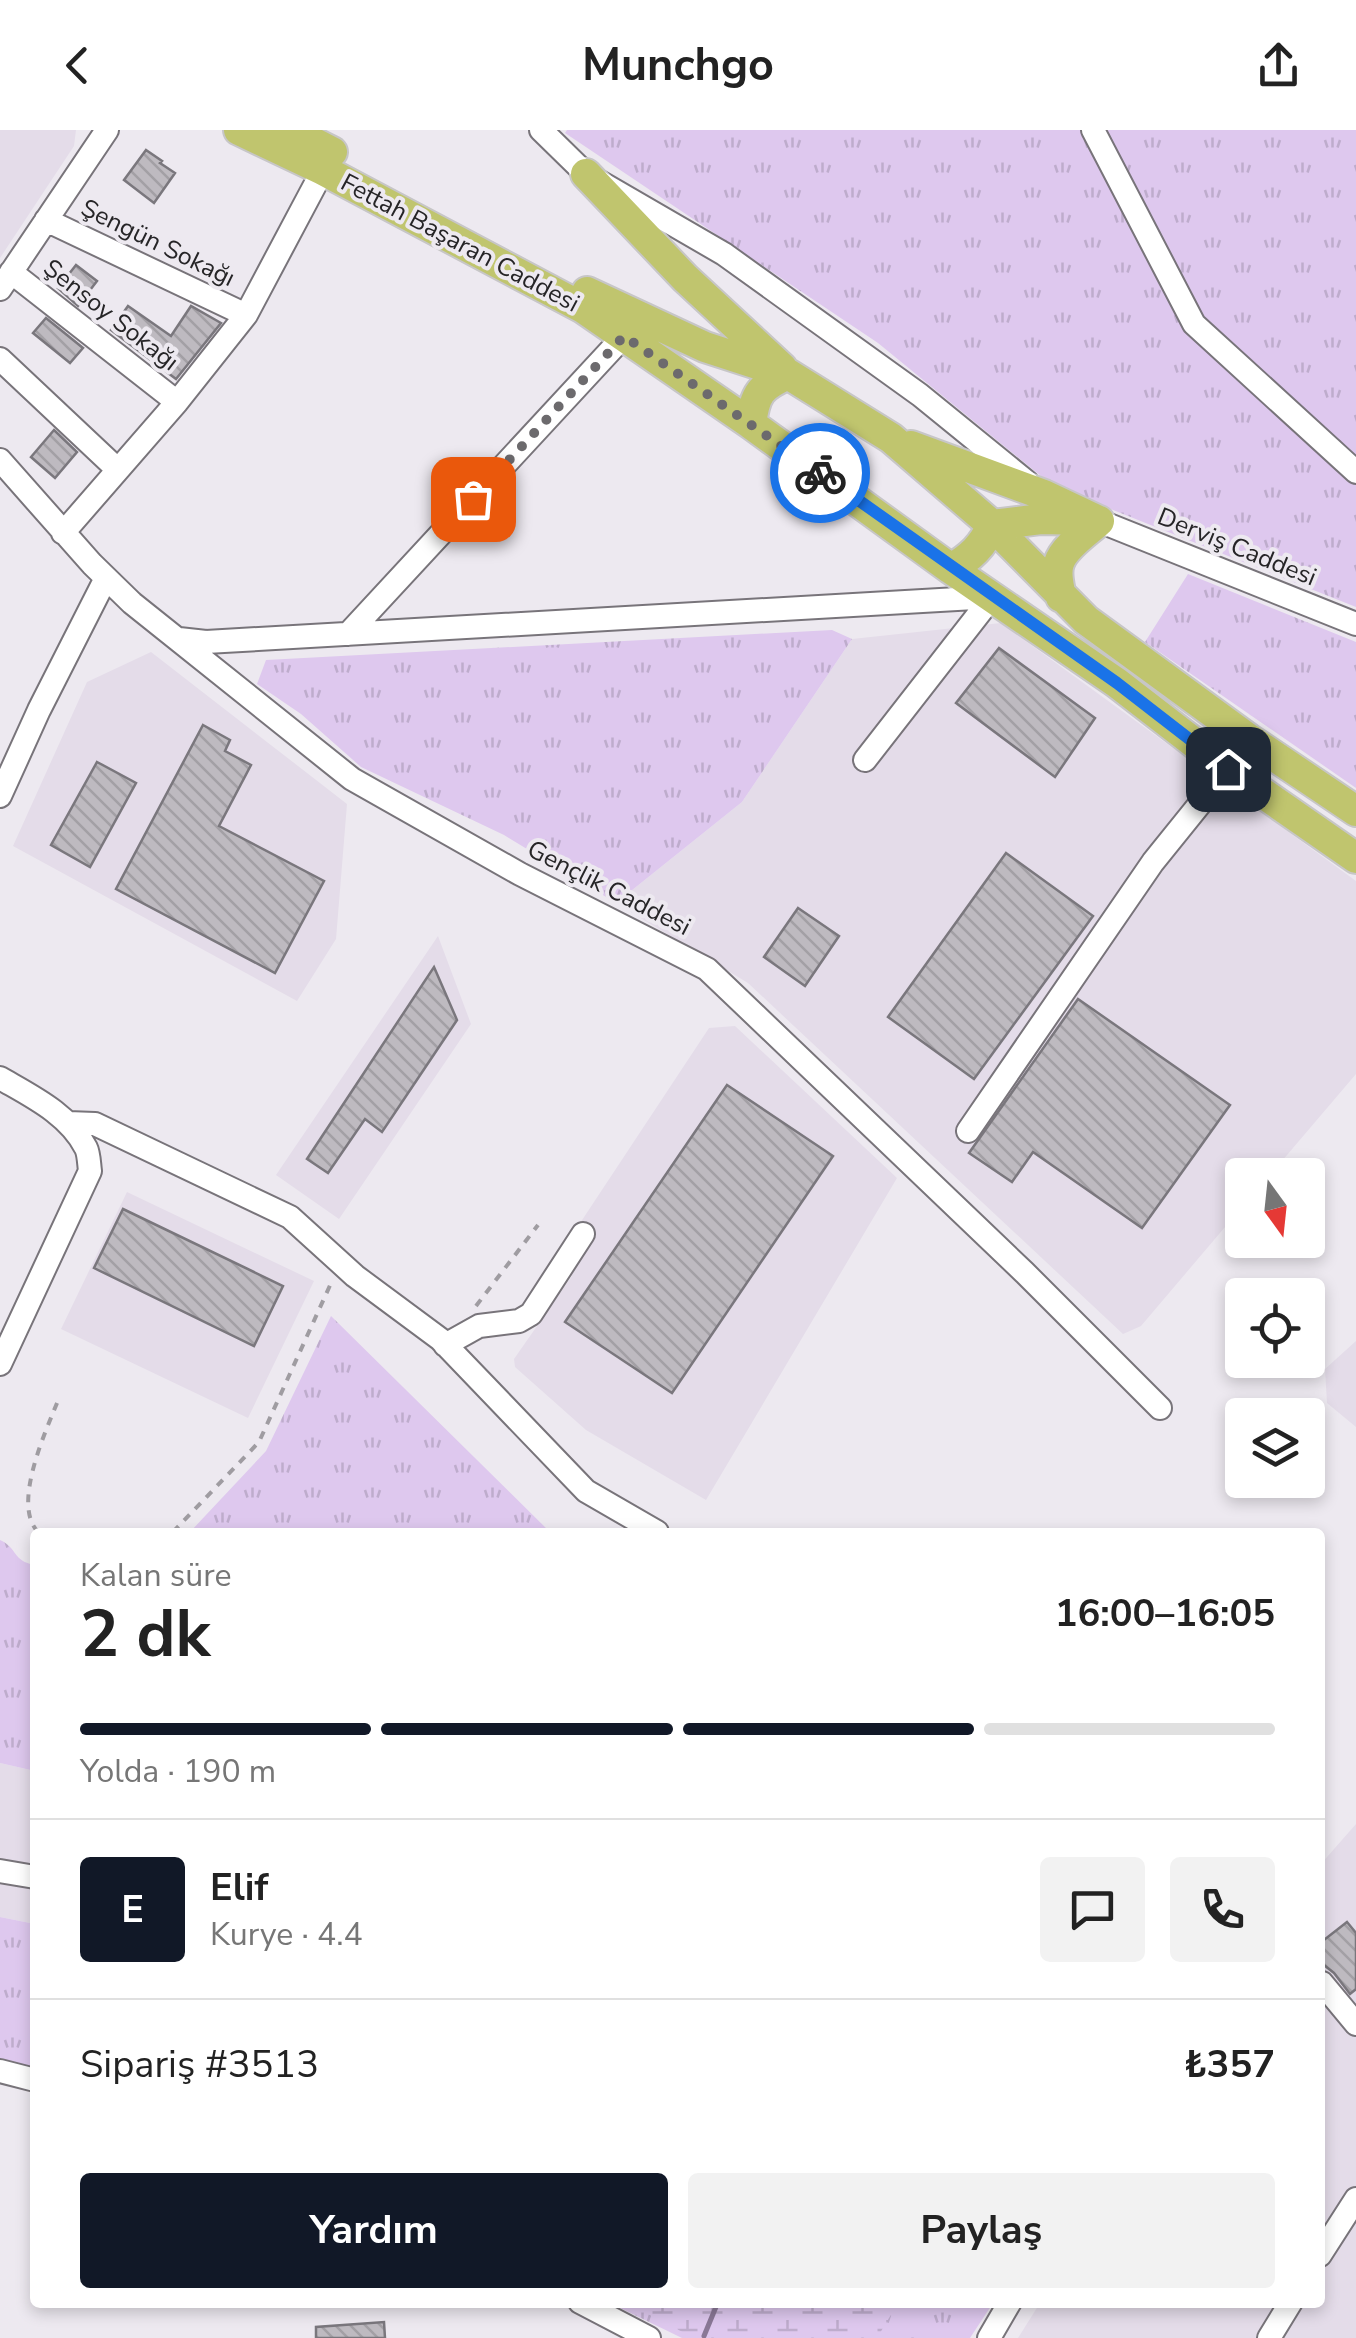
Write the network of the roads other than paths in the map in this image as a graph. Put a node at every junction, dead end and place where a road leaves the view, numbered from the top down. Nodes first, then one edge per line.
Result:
1 (107, 130) edge
2 (240, 130) edge
3 (289, 130) edge
4 (541, 130) edge
5 (1093, 130) edge
6 (324, 170) junction
7 (586, 174) junction
8 (46, 220) junction
9 (6, 280) edge
10 (700, 292) junction
11 (246, 316) junction
12 (630, 327) junction
13 (675, 334) junction
14 (652, 356) junction
15 (0, 359) edge
16 (788, 374) junction
17 (176, 402) junction
18 (751, 424) junction
19 (892, 438) junction
20 (0, 460) edge
21 (117, 468) junction
22 (1356, 472) edge
23 (1044, 496) junction
24 (1098, 521) junction
25 (992, 525) junction
26 (63, 532) junction
27 (952, 568) junction
28 (106, 578) junction
29 (1060, 596) junction
30 (992, 597) junction
31 (1356, 624) edge
32 (348, 634) junction
33 (175, 638) junction
34 (864, 760) dead end
35 (1228, 769) junction
36 (0, 796) edge
37 (1356, 811) edge
38 (1356, 858) edge
39 (0, 1078) edge
40 (68, 1124) junction
41 (968, 1130) dead end
42 (583, 1234) dead end
43 (444, 1345) junction
44 (0, 1364) edge
45 (1160, 1408) dead end
46 (650, 1528) edge
47 (0, 1871) edge
48 (30, 1876) edge
49 (1325, 1987) edge
50 (1356, 2024) edge
51 (0, 2071) edge
52 (30, 2079) edge
53 (1356, 2200) edge
54 (1325, 2247) edge
55 (578, 2308) edge
56 (592, 2308) edge
57 (1006, 2308) edge
58 (1288, 2308) edge
59 (630, 2338) edge
60 (649, 2338) edge
61 (989, 2338) edge
62 (1270, 2338) edge

1 - 8 street
2 - 6 main road, Fettah Başaran Caddesi
3 - 12 main road, Fettah Başaran Caddesi
4 - 7 street
5 - 22 street
6 - 11 street
6 - 12 main road, Fettah Başaran Caddesi
7 - 10 main road
7 - 23 street
8 - 9 street
8 - 11 street, Şengün Sokağı
9 - 17 street, Şensoy Sokağı
10 - 13 main road
10 - 16 main road
11 - 17 street
12 - 13 main road, Fettah Başaran Caddesi
12 - 14 main road, Fettah Başaran Caddesi
12 - 32 street
13 - 14 main road
13 - 16 main road, Fettah Başaran Caddesi
14 - 18 main road, Fettah Başaran Caddesi
15 - 21 street
16 - 18 main road
16 - 19 main road, Fettah Başaran Caddesi
17 - 21 street
18 - 27 main road, Fettah Başaran Caddesi
19 - 23 main road
19 - 25 main road, Fettah Başaran Caddesi
20 - 26 street, Gençlik Caddesi
21 - 26 street
23 - 24 main road
24 - 25 main road
24 - 29 main road
24 - 31 street, Derviş Caddesi
25 - 27 main road
25 - 29 main road, Fettah Başaran Caddesi
26 - 28 street, Gençlik Caddesi
27 - 30 main road, Fettah Başaran Caddesi
28 - 33 street, Gençlik Caddesi
28 - 36 street
29 - 37 main road, Fettah Başaran Caddesi
30 - 32 street
30 - 34 street
30 - 35 main road, Fettah Başaran Caddesi
32 - 33 street
33 - 45 street, Gençlik Caddesi
35 - 38 main road, Fettah Başaran Caddesi
35 - 41 street
39 - 40 street
40 - 43 street
40 - 44 street
42 - 43 street
43 - 46 street
47 - 48 street
49 - 50 street
51 - 52 street
53 - 54 street
55 - 59 street
56 - 60 street
57 - 61 street
58 - 62 street

